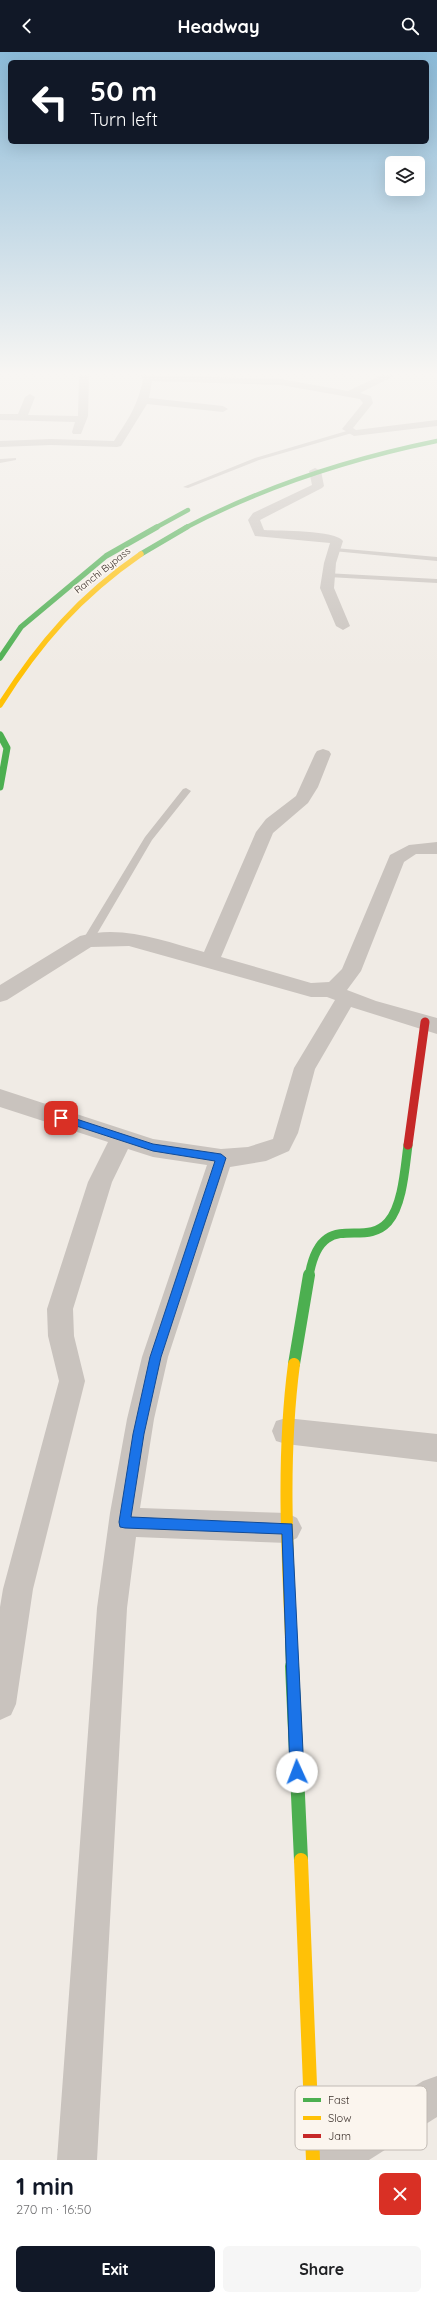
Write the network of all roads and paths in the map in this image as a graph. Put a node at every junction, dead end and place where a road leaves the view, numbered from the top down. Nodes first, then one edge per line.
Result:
1 (221, 473) edge
2 (309, 473) edge
3 (315, 473) edge
4 (186, 487) dead end
5 (193, 507) dead end
6 (335, 550) junction
7 (437, 559) edge
8 (328, 575) junction
9 (437, 581) edge
10 (343, 626) dead end
11 (0, 658) edge
12 (0, 705) edge
13 (0, 735) edge
14 (323, 754) dead end
15 (0, 786) edge
16 (186, 791) dead end
17 (437, 848) edge
18 (87, 941) junction
19 (210, 961) junction
20 (338, 995) junction
21 (0, 996) edge
22 (431, 1024) edge
23 (0, 1098) edge
24 (122, 1137) junction
25 (221, 1158) junction
26 (286, 1431) junction
27 (437, 1448) edge
28 (125, 1522) junction
29 (287, 1528) junction
30 (0, 1704) edge
31 (310, 2086) edge
32 (437, 2094) edge
33 (427, 2101) edge
34 (313, 2150) edge
35 (348, 2150) edge
36 (77, 2160) edge
37 (313, 2160) edge
38 (330, 2160) edge

1 - 4 lane
2 - 12 main road, Ranchi Bypass
3 - 6 street
5 - 11 main road, Ranchi Bypass
6 - 7 lane
6 - 8 street
8 - 9 lane
8 - 10 street
13 - 15 main road
14 - 19 street
16 - 18 lane
17 - 20 street
18 - 19 street
18 - 21 street
19 - 20 street
20 - 22 street
20 - 25 street
22 - 26 main road
23 - 24 street
24 - 25 street
24 - 30 street
25 - 28 street
26 - 27 street
26 - 29 main road
28 - 29 street
28 - 36 street
29 - 31 main road
32 - 33 street
34 - 37 main road
35 - 38 street

